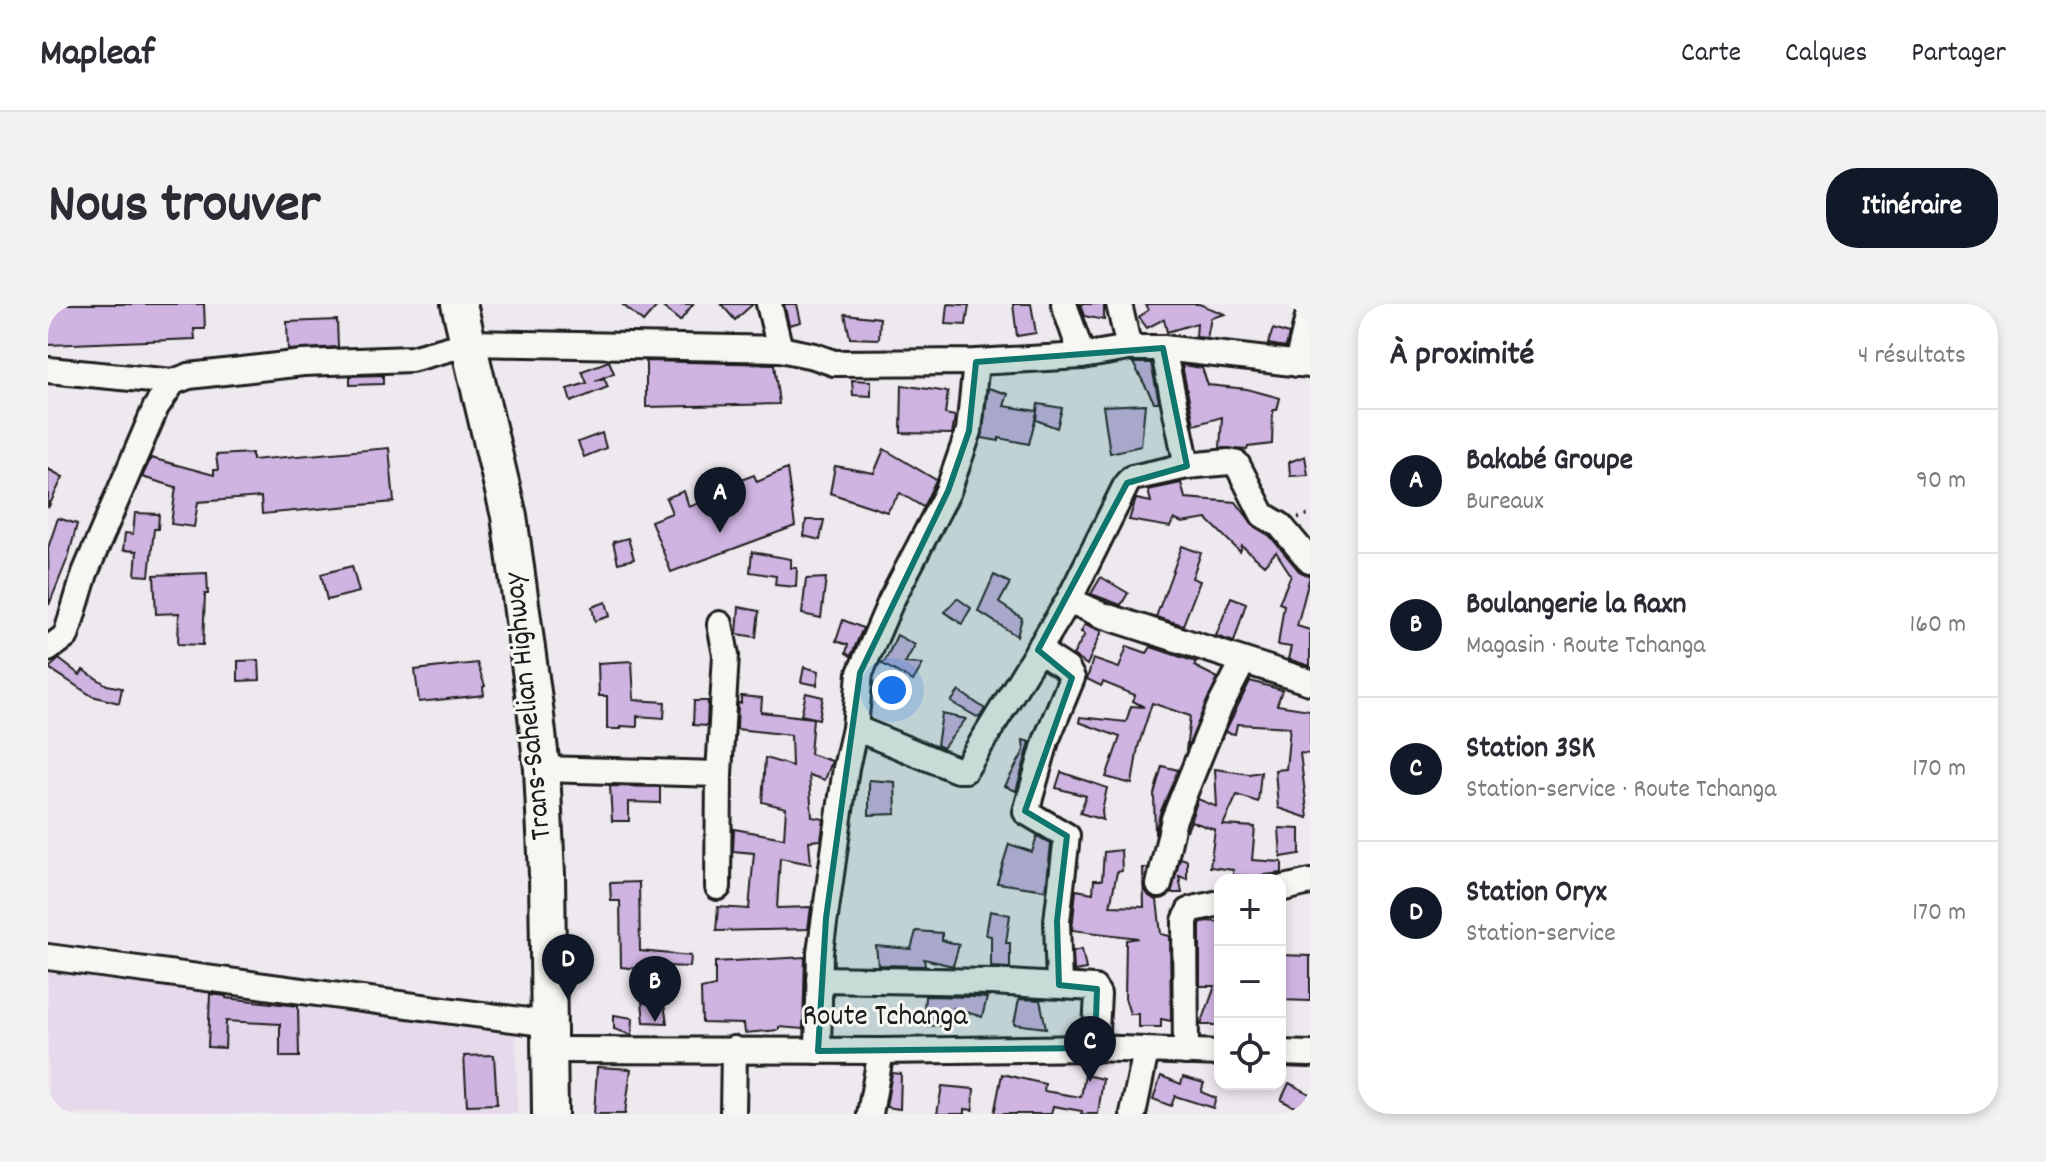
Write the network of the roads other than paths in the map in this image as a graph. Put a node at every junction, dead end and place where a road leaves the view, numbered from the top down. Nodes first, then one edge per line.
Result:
1 (459, 304) edge
2 (769, 304) edge
3 (1064, 304) edge
4 (1119, 304) edge
5 (1310, 309) edge
6 (470, 343) junction
7 (1129, 348) junction
8 (1163, 348) junction
9 (780, 349) junction
10 (1082, 356) junction
11 (976, 362) junction
12 (1303, 364) edge
13 (48, 370) edge
14 (173, 382) junction
15 (1187, 466) junction
16 (1310, 561) edge
17 (1069, 600) junction
18 (720, 624) dead end
19 (48, 649) edge
20 (1038, 650) junction
21 (1243, 662) junction
22 (1310, 682) edge
23 (855, 728) junction
24 (542, 769) junction
25 (719, 774) junction
26 (1310, 882) edge
27 (1159, 885) dead end
28 (718, 887) dead end
29 (1286, 888) edge
30 (1214, 904) edge
31 (48, 957) edge
32 (819, 979) junction
33 (1059, 985) junction
34 (550, 1037) junction
35 (1095, 1048) junction
36 (734, 1049) junction
37 (818, 1051) junction
38 (881, 1051) junction
39 (1146, 1051) junction
40 (1186, 1052) junction
41 (1214, 1053) edge
42 (1286, 1053) edge
43 (1310, 1054) edge
44 (550, 1114) edge
45 (733, 1114) edge
46 (870, 1114) edge
47 (1133, 1114) edge

1 - 6 highway, Trans-Sahelian Highway
2 - 9 street
3 - 10 street
4 - 7 street
5 - 12 street
6 - 9 street
6 - 14 street
6 - 24 highway, Trans-Sahelian Highway
7 - 8 street
7 - 10 street
8 - 12 street
8 - 15 street
9 - 11 street
10 - 11 street
11 - 23 street
13 - 14 street
14 - 19 street
15 - 16 street
15 - 17 street
17 - 20 street
17 - 21 street
18 - 25 street
20 - 23 street
20 - 33 street
21 - 22 street
21 - 27 street
23 - 32 street
24 - 25 street
24 - 34 highway, Trans-Sahelian Highway
25 - 28 street
26 - 29 street
30 - 40 street
31 - 34 street, Route Tchanga
32 - 33 street
32 - 37 street
33 - 35 street
34 - 36 street, Route Tchanga
34 - 44 highway, Trans-Sahelian Highway
35 - 38 street, Route Tchanga
35 - 39 street, Route Tchanga
36 - 37 street, Route Tchanga
36 - 45 street
37 - 38 street, Route Tchanga
38 - 46 street
39 - 40 street, Route Tchanga
39 - 47 street
40 - 41 street, Route Tchanga
42 - 43 street

